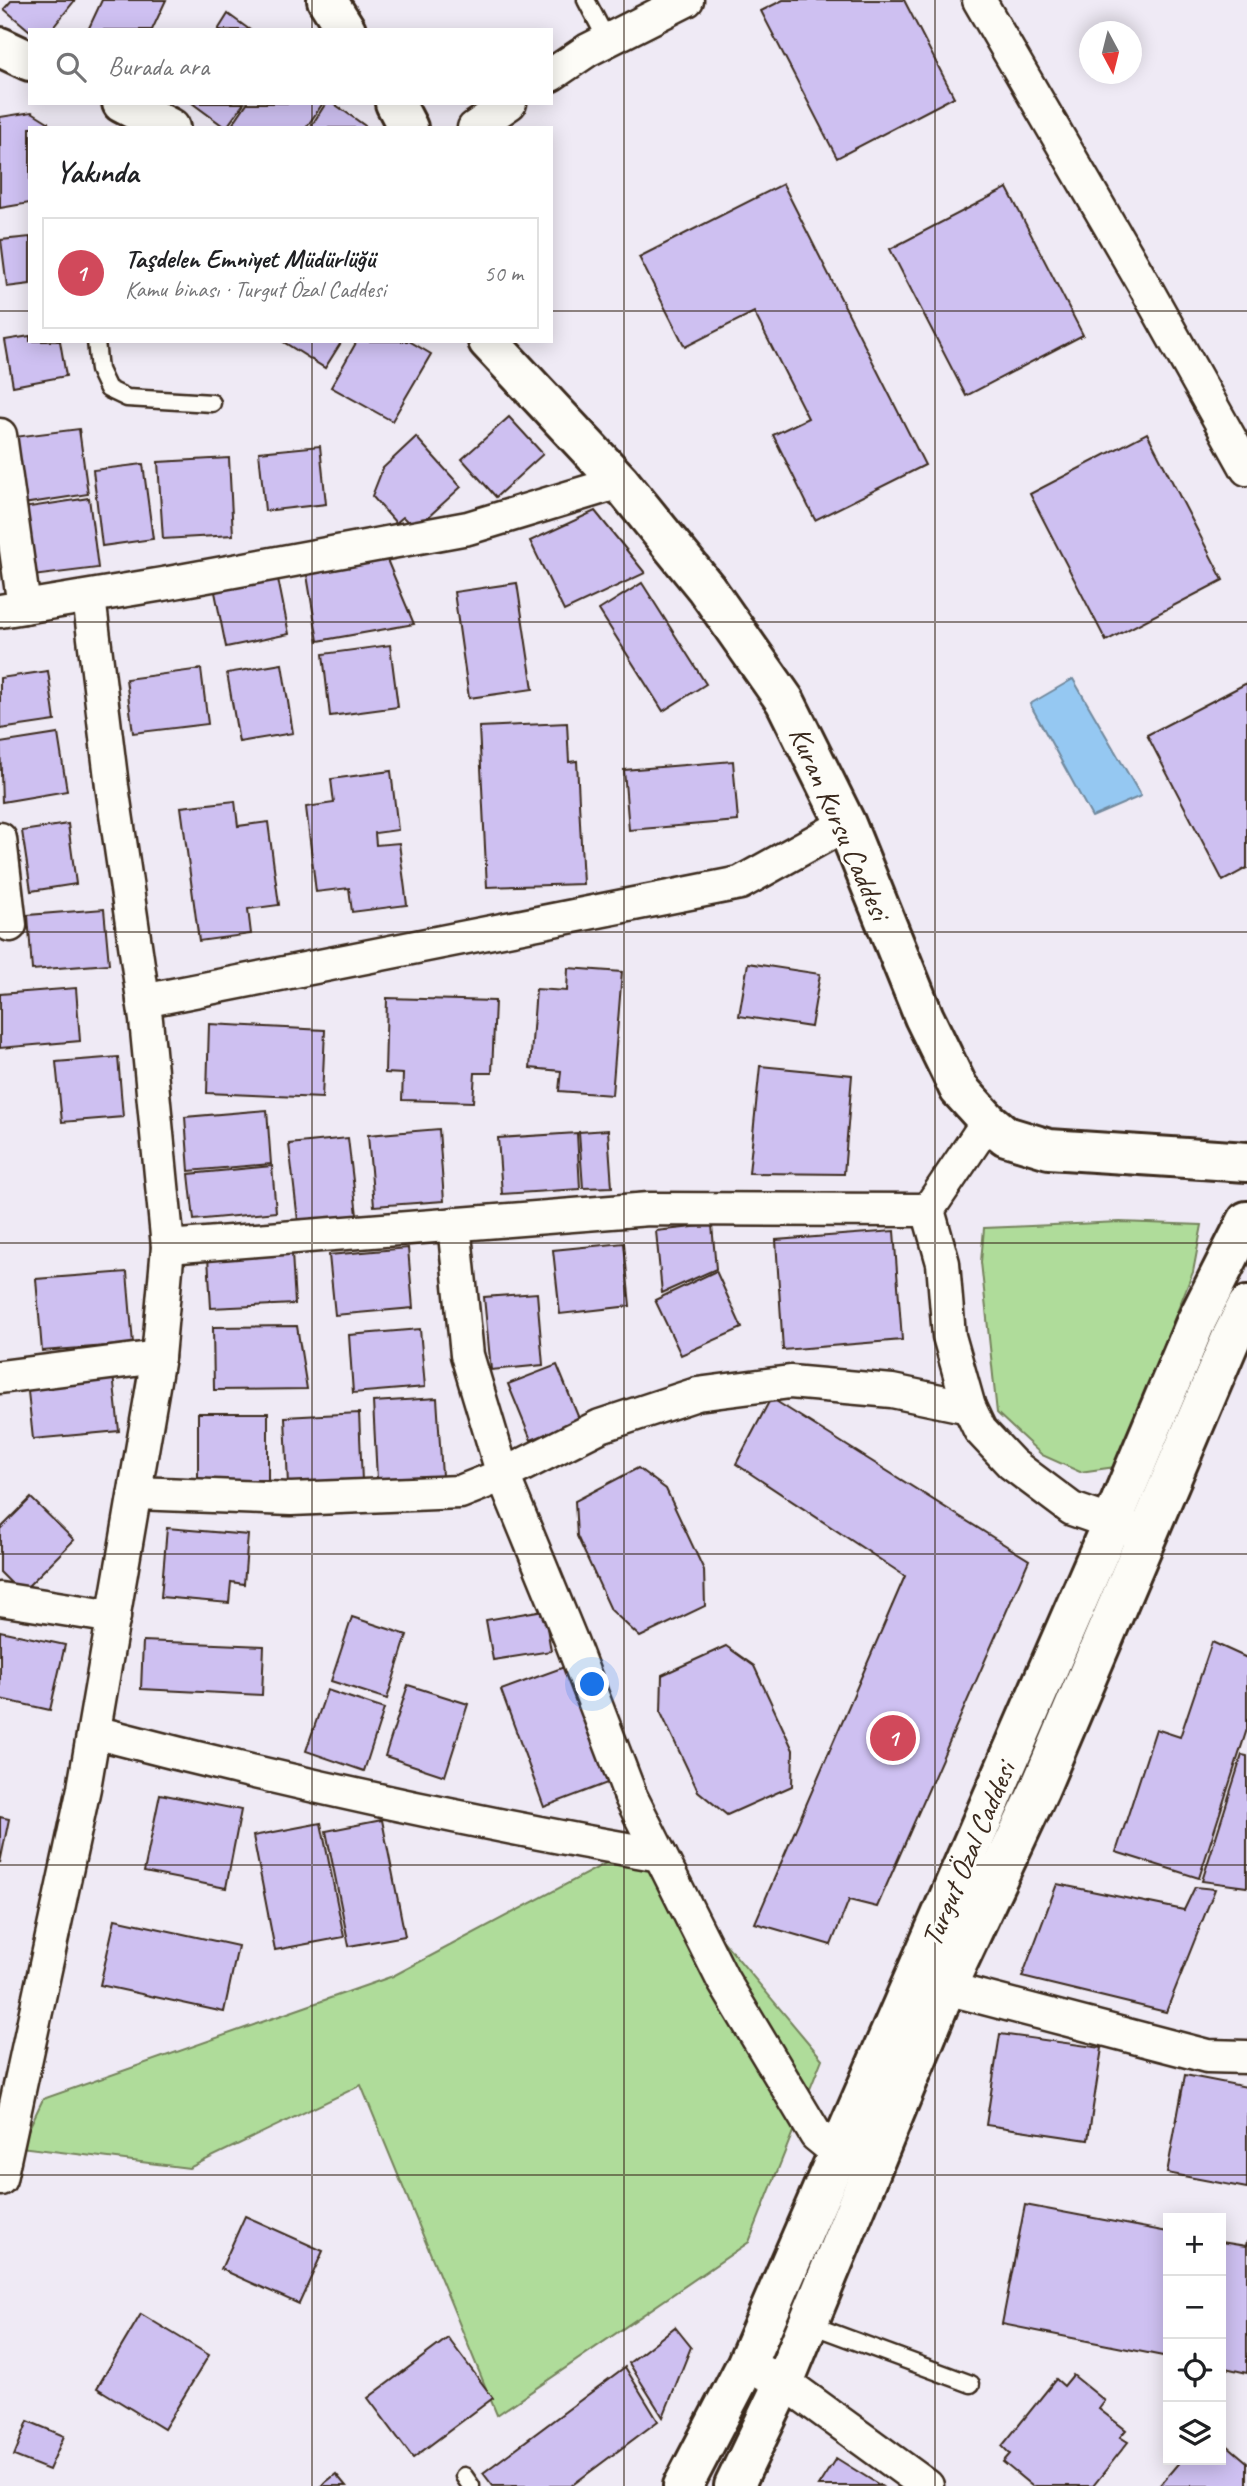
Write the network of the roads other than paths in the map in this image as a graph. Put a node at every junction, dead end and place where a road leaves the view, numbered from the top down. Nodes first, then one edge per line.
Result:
1 (327, 0) edge
2 (586, 0) edge
3 (687, 0) edge
4 (979, 0) edge
5 (345, 28) edge
6 (607, 40) junction
7 (0, 47) edge
8 (28, 60) edge
9 (553, 74) edge
10 (396, 105) edge
11 (507, 105) edge
12 (407, 126) edge
13 (477, 126) edge
14 (96, 343) edge
15 (490, 343) edge
16 (212, 404) dead end
17 (0, 435) edge
18 (1247, 469) edge
19 (620, 482) junction
20 (89, 597) junction
21 (12, 609) edge
22 (846, 824) junction
23 (0, 839) edge
24 (10, 925) dead end
25 (143, 1001) junction
26 (988, 1121) junction
27 (1247, 1162) edge
28 (928, 1209) junction
29 (1247, 1221) edge
30 (454, 1224) junction
31 (168, 1247) junction
32 (1247, 1306) edge
33 (158, 1357) junction
34 (0, 1377) edge
35 (969, 1407) junction
36 (503, 1475) junction
37 (136, 1493) junction
38 (1112, 1522) junction
39 (1147, 1535) junction
40 (0, 1599) edge
41 (114, 1617) junction
42 (94, 1732) junction
43 (660, 1855) junction
44 (928, 1986) junction
45 (1247, 2057) edge
46 (855, 2159) junction
47 (0, 2179) edge
48 (789, 2317) junction
49 (746, 2365) junction
50 (783, 2382) junction
51 (971, 2384) dead end
52 (683, 2486) edge
53 (734, 2486) edge
54 (927, 2486) edge

1 - 5 main road
2 - 6 lane
3 - 6 street
4 - 18 street
6 - 9 street
7 - 8 main road
10 - 12 main road
11 - 13 street
14 - 16 lane
15 - 19 main road, Kuran Kursu Caddesi
17 - 21 street
19 - 20 street
19 - 22 main road, Kuran Kursu Caddesi
20 - 21 street
20 - 25 street
22 - 25 street
22 - 26 main road, Kuran Kursu Caddesi
23 - 24 street
25 - 31 street
26 - 27 main road, Kuran Kursu Caddesi
26 - 28 street
28 - 30 street
28 - 35 street
29 - 38 main road, Turgut Özal Caddesi
30 - 31 street
30 - 36 street
31 - 33 street
32 - 39 main road, Turgut Özal Caddesi
33 - 34 street
33 - 37 street
35 - 36 street
35 - 38 street
36 - 37 street
36 - 43 street
37 - 41 street
38 - 39 street
38 - 44 main road, Turgut Özal Caddesi
39 - 44 main road, Turgut Özal Caddesi
40 - 41 street
41 - 42 street
42 - 43 street
42 - 47 street
43 - 46 street
44 - 45 street
44 - 46 main road, Turgut Özal Caddesi
46 - 48 main road, Turgut Özal Caddesi
48 - 49 main road, Turgut Özal Caddesi
48 - 50 main road, Turgut Özal Caddesi
48 - 51 lane
49 - 50 street
49 - 52 main road, Turgut Özal Caddesi
50 - 53 main road, Turgut Özal Caddesi
50 - 54 street

